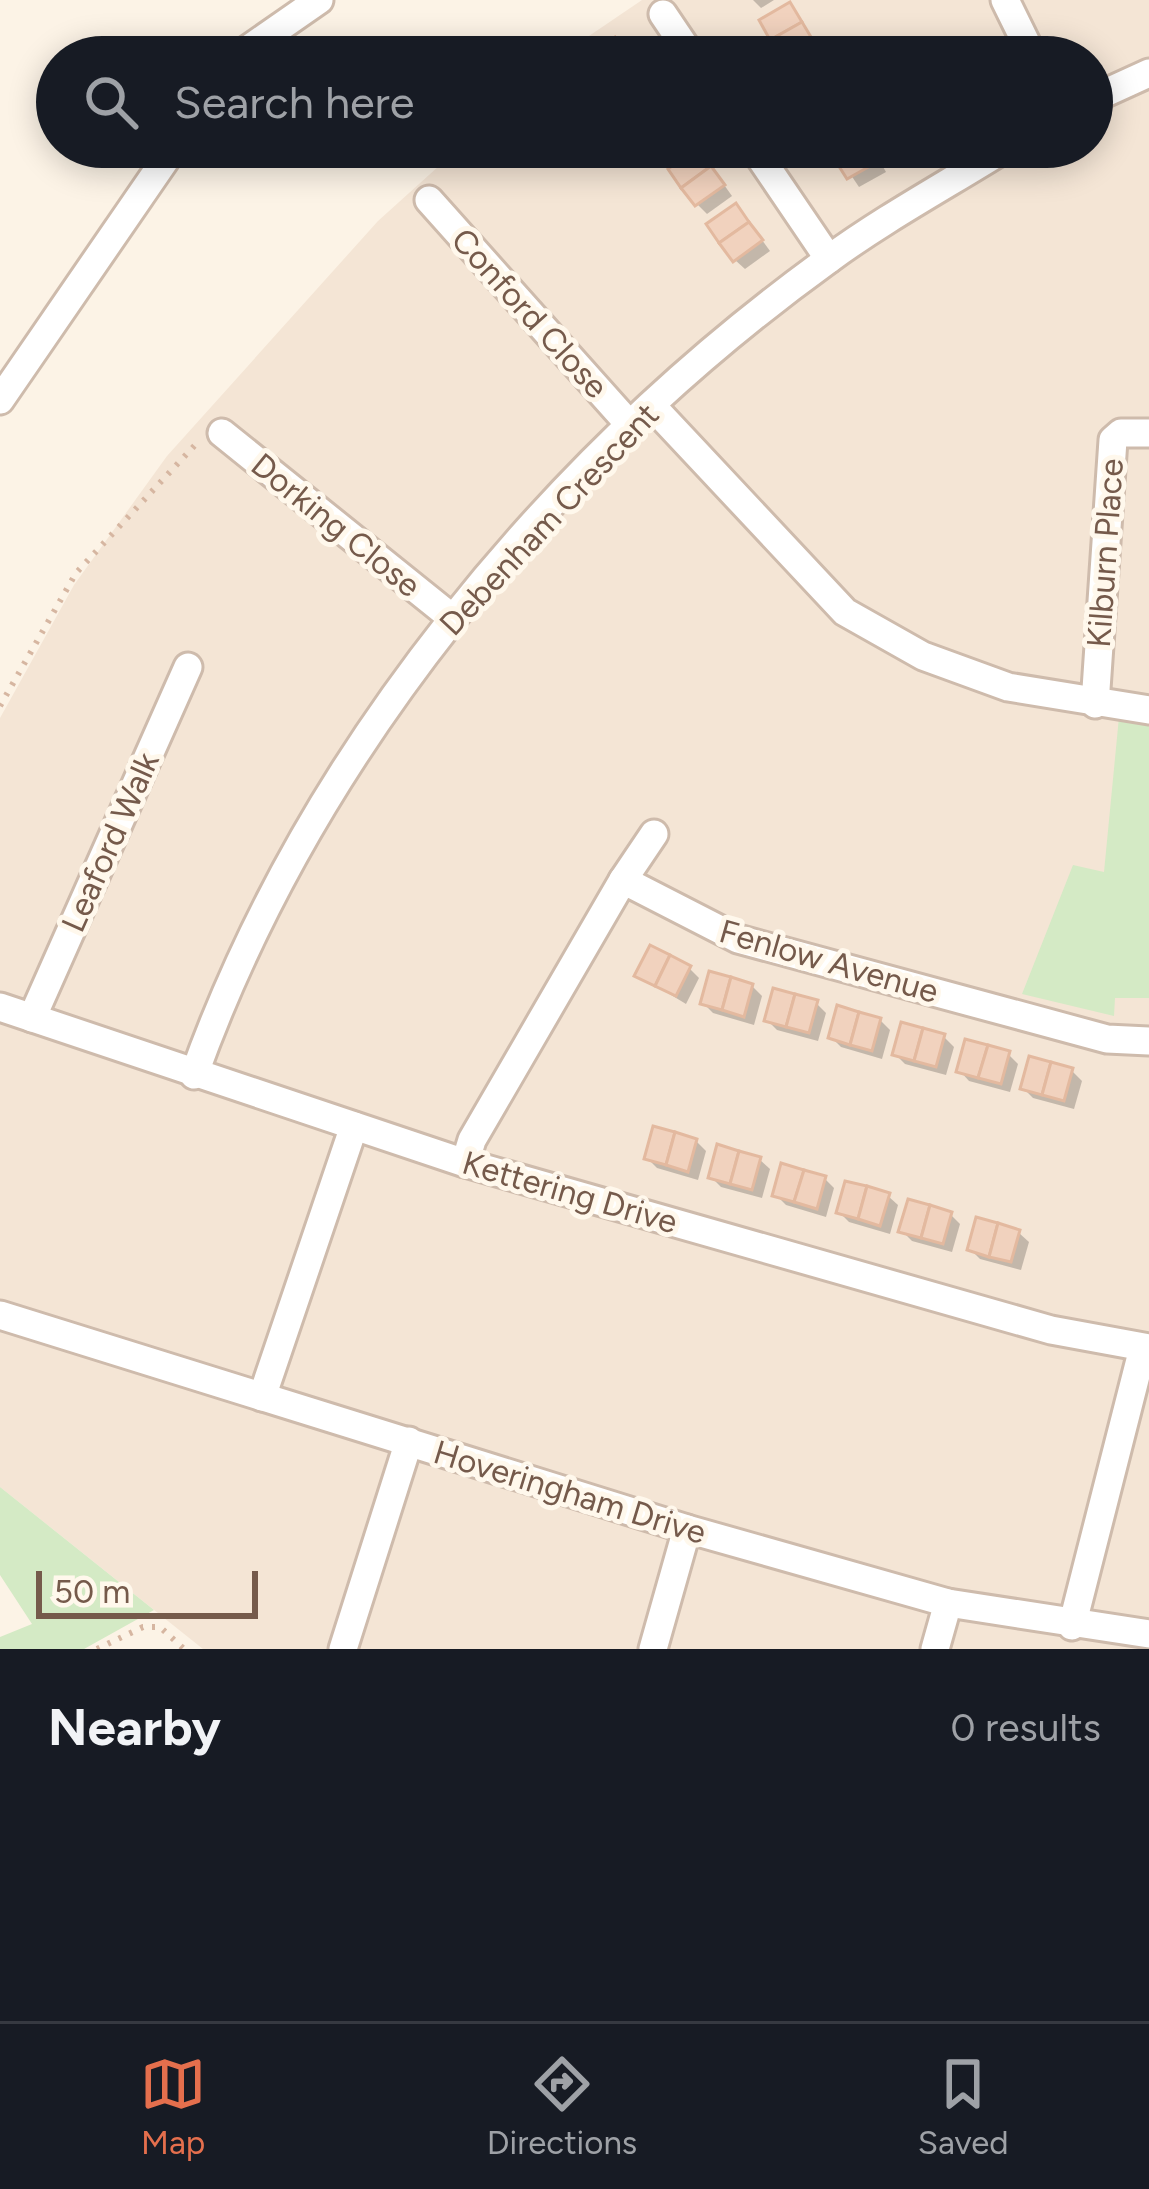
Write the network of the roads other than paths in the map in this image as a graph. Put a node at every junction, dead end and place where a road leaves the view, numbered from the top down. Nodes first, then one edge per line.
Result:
1 (319, 0) edge
2 (1005, 0) edge
3 (663, 14) dead end
4 (268, 36) edge
5 (678, 36) edge
6 (1023, 36) edge
7 (1149, 74) edge
8 (1113, 90) edge
9 (160, 168) edge
10 (767, 168) edge
11 (974, 168) edge
12 (429, 200) dead end
13 (829, 259) junction
14 (0, 400) edge
15 (652, 406) junction
16 (630, 425) junction
17 (222, 433) road end
18 (1149, 433) edge
19 (451, 617) junction
20 (188, 667) dead end
21 (1095, 704) junction
22 (1149, 710) edge
23 (653, 834) dead end
24 (623, 880) junction
25 (0, 1007) edge
26 (32, 1018) junction
27 (1149, 1042) edge
28 (194, 1076) junction
29 (354, 1126) junction
30 (465, 1163) junction
31 (0, 1315) edge
32 (1146, 1348) edge
33 (262, 1396) junction
34 (409, 1441) junction
35 (687, 1529) junction
36 (947, 1603) junction
37 (1072, 1626) junction
38 (1149, 1634) edge
39 (343, 1649) edge
40 (653, 1649) edge
41 (935, 1649) edge

1 - 4 street
2 - 6 street
3 - 5 street
7 - 8 street
9 - 14 street
10 - 13 street
11 - 13 street, Debenham Crescent
12 - 16 street, Conford Close
13 - 15 street, Debenham Crescent
15 - 16 street, Debenham Crescent
15 - 21 street
16 - 19 street, Debenham Crescent
17 - 19 street, Dorking Close
18 - 21 street, Kilburn Place
19 - 28 street, Debenham Crescent
20 - 26 street, Leaford Walk
21 - 22 street
23 - 24 street
24 - 27 street, Fenlow Avenue
24 - 30 street
25 - 26 street, Kettering Drive
26 - 28 street, Kettering Drive
28 - 29 street, Kettering Drive
29 - 30 street, Kettering Drive
29 - 33 street
30 - 32 street, Kettering Drive
31 - 33 street, Hoveringham Drive
32 - 37 street
33 - 34 street, Hoveringham Drive
34 - 35 street, Hoveringham Drive
34 - 39 street
35 - 36 street, Hoveringham Drive
35 - 40 street
36 - 37 street, Hoveringham Drive
36 - 41 street
37 - 38 street, Hoveringham Drive

